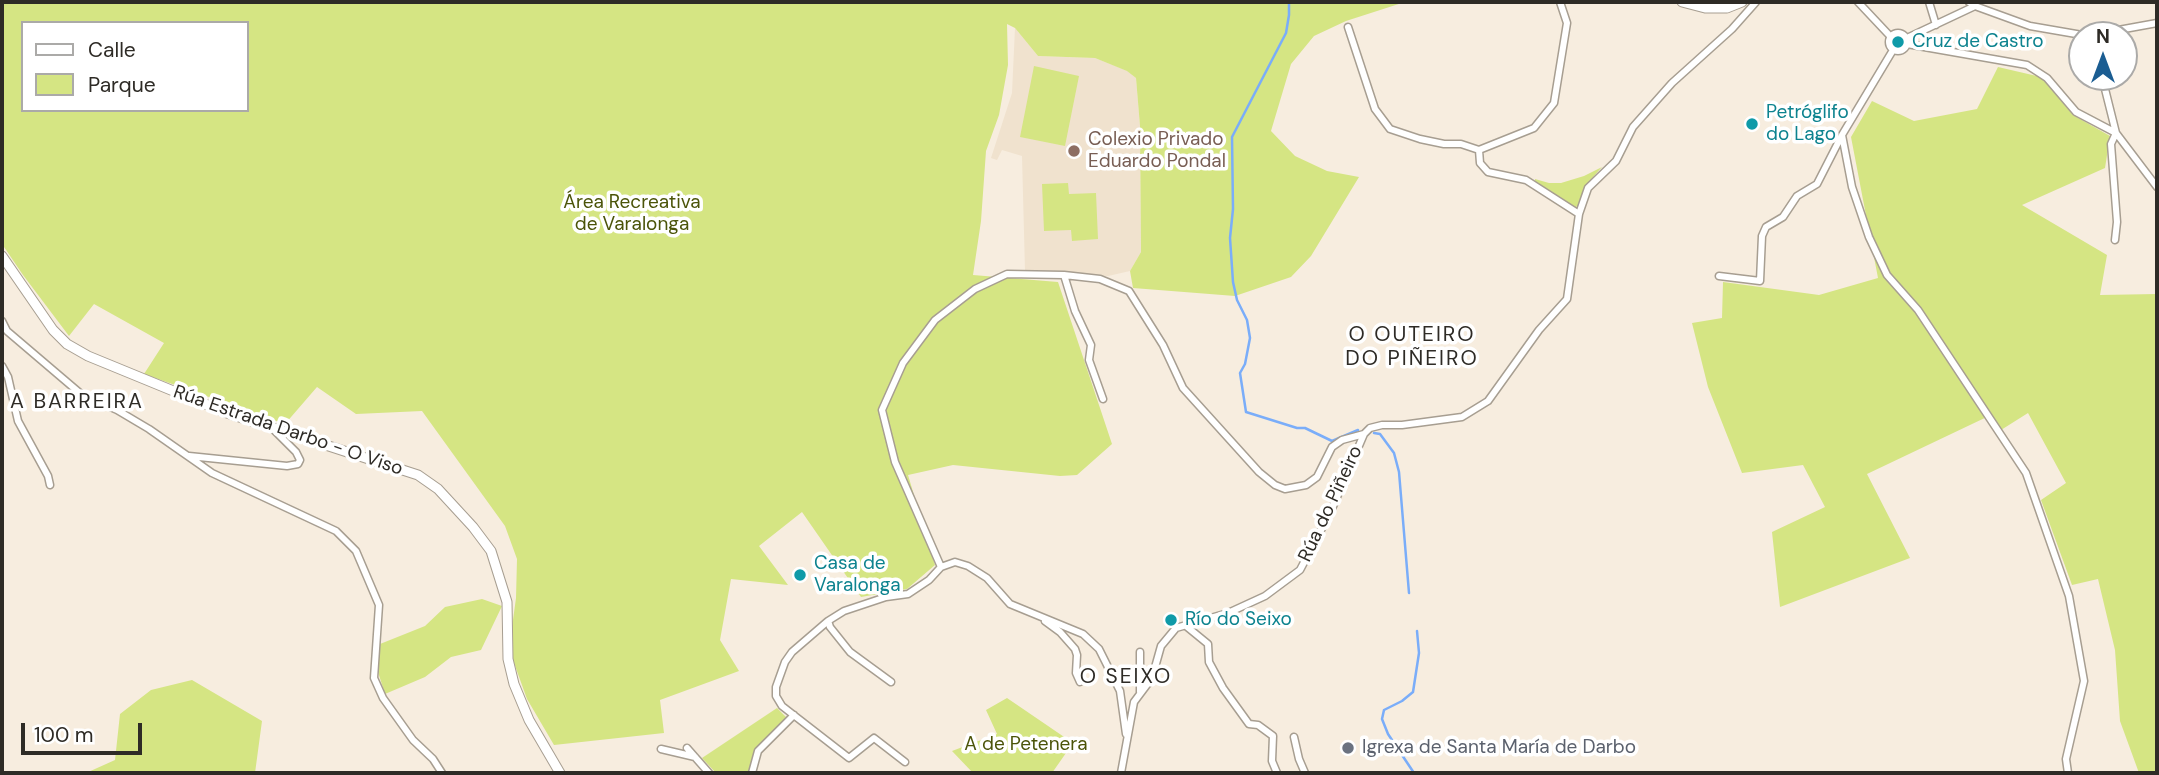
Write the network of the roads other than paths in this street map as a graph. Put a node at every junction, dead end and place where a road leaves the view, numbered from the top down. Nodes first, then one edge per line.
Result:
1 (1560, 2) edge
2 (1682, 2) edge
3 (1742, 2) edge
4 (1756, 2) edge
5 (1858, 2) edge
6 (1929, 2) edge
7 (1972, 4) edge
8 (2157, 23) edge
9 (1936, 24) junction
10 (2138, 26) edge
11 (1348, 27) dead end
12 (2068, 33) edge
13 (1890, 36) junction
14 (1907, 41) junction
15 (1893, 50) junction
16 (2106, 91) edge
17 (2116, 133) junction
18 (1842, 135) junction
19 (1479, 150) junction
20 (2157, 187) edge
21 (1579, 214) junction
22 (2115, 240) dead end
23 (2, 256) edge
24 (1064, 275) junction
25 (1719, 276) dead end
26 (2, 321) edge
27 (2, 334) edge
28 (11, 334) junction
29 (2, 366) edge
30 (1103, 399) dead end
31 (271, 426) junction
32 (1364, 434) junction
33 (188, 456) junction
34 (50, 485) dead end
35 (941, 566) junction
36 (1038, 616) junction
37 (828, 621) junction
38 (1186, 626) junction
39 (1140, 652) dead end
40 (891, 682) dead end
41 (1080, 682) dead end
42 (1140, 694) junction
43 (794, 715) junction
44 (1294, 737) dead end
45 (1127, 739) junction
46 (687, 748) dead end
47 (661, 749) dead end
48 (695, 757) junction
49 (905, 762) dead end
50 (442, 773) edge
51 (560, 773) edge
52 (709, 773) edge
53 (752, 773) edge
54 (1121, 773) edge
55 (1277, 773) edge
56 (1306, 773) edge
57 (2068, 773) edge

1 - 19 street
2 - 3 main road
4 - 21 street
5 - 13 street
6 - 9 street
7 - 9 street
7 - 12 street
8 - 10 street
9 - 14 street
11 - 19 street
13 - 14 street
13 - 15 street
14 - 15 street
14 - 17 street
15 - 18 street
16 - 17 street
17 - 20 street
17 - 22 street
18 - 25 street
18 - 57 street
19 - 21 street
21 - 32 street
23 - 31 main road, Rúa Estrada Darbo - O Viso
24 - 30 street
24 - 32 street
24 - 35 street
26 - 28 street
27 - 28 street
28 - 33 street
29 - 34 street
31 - 33 street
31 - 51 main road, Rúa Estrada Darbo - O Viso
32 - 38 street, Rúa do Piñeiro
33 - 50 street
35 - 36 street
35 - 37 street
36 - 41 street
36 - 45 street
37 - 40 street
37 - 43 street
38 - 42 street, Rúa do Piñeiro
38 - 55 street
39 - 42 street
42 - 45 street, Rúa do Piñeiro
43 - 49 street
43 - 53 street
44 - 56 street
45 - 54 street, Rúa do Piñeiro
46 - 48 street
47 - 48 street
48 - 52 street

